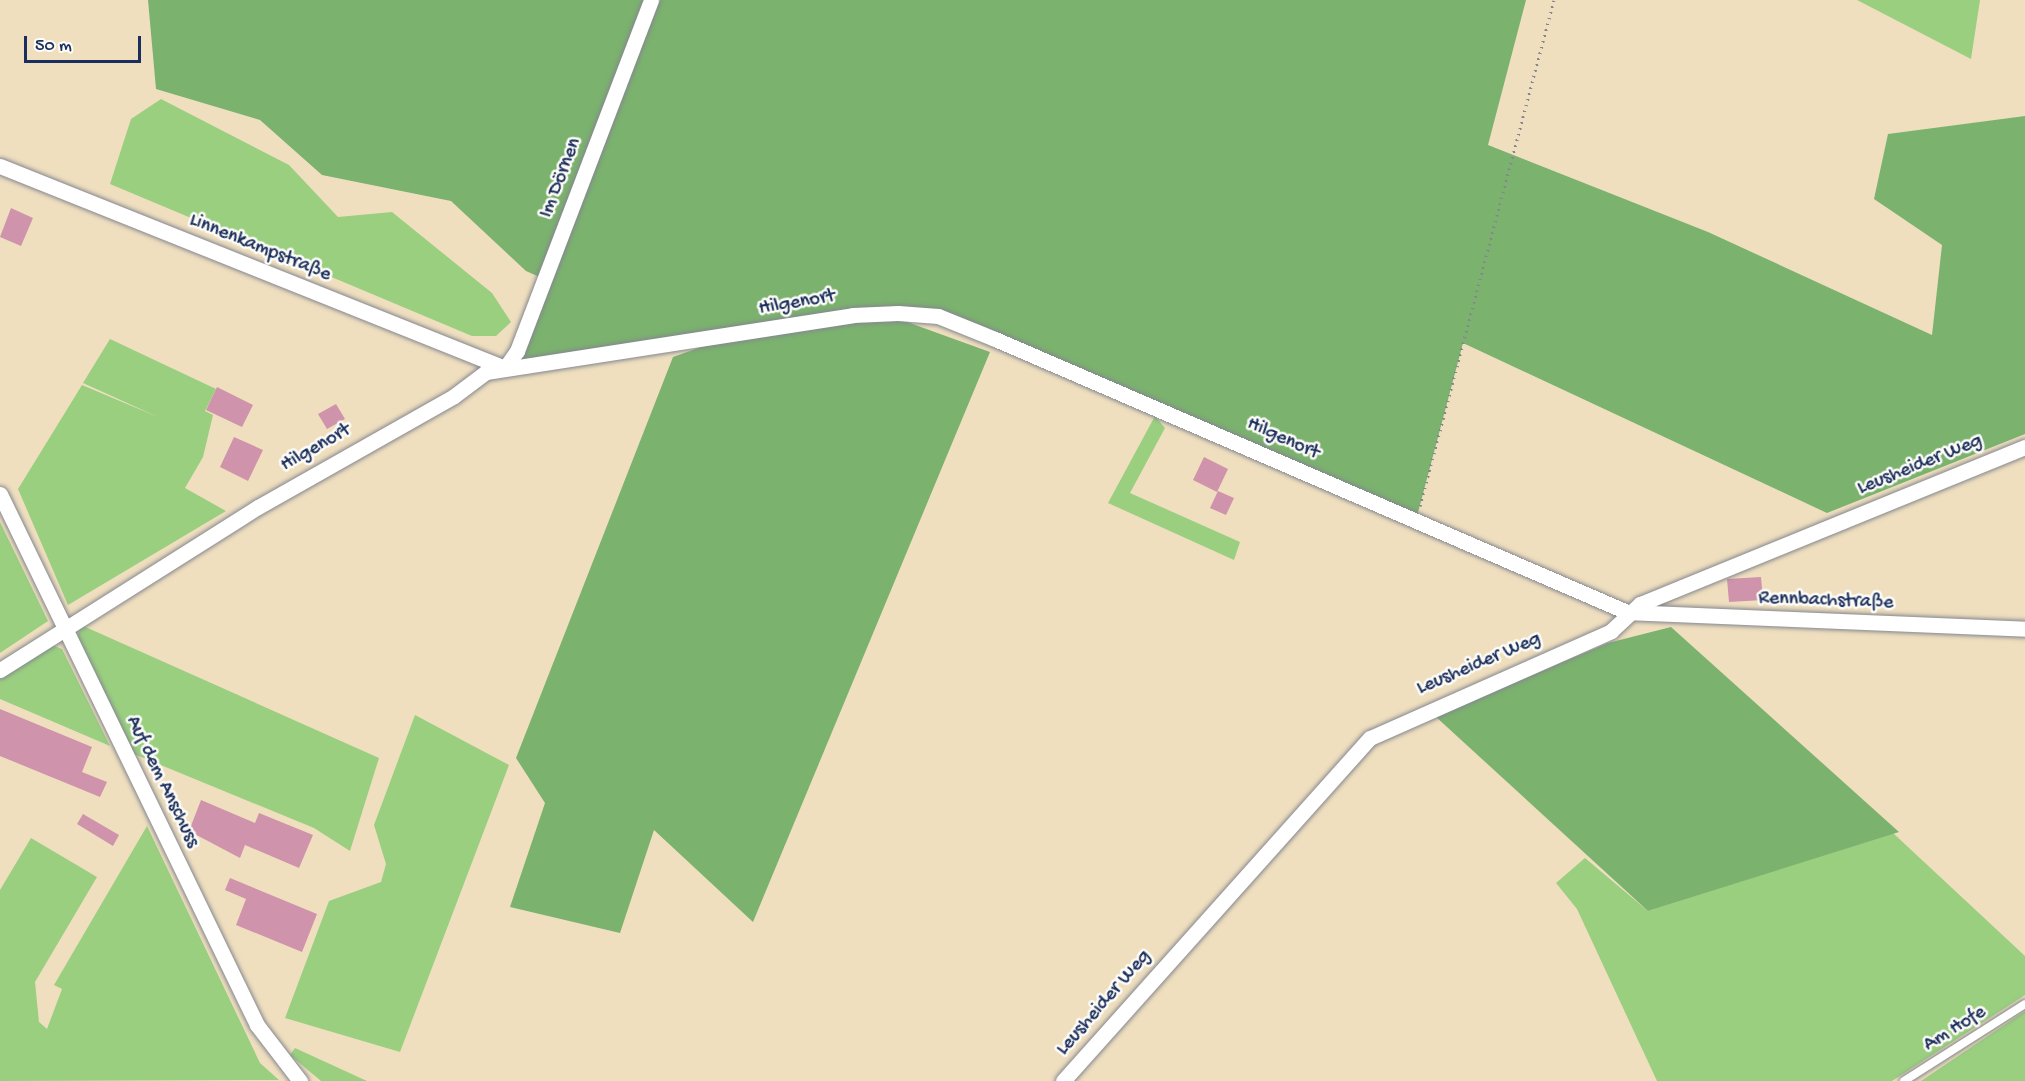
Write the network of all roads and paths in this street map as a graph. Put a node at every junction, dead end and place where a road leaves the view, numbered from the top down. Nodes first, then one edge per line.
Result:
1 (651, 0) edge
2 (1554, 0) edge
3 (0, 166) edge
4 (505, 368) junction
5 (2025, 447) edge
6 (0, 494) edge
7 (1416, 520) junction
8 (1627, 612) junction
9 (64, 628) junction
10 (2025, 629) edge
11 (0, 670) edge
12 (2025, 1004) edge
13 (300, 1081) edge
14 (1063, 1081) edge
15 (1904, 1081) edge

1 - 4 street, Im Dörnen
2 - 7 path
3 - 4 street, Linnenkampstraße
4 - 7 street, Hilgenort
4 - 9 street, Hilgenort
5 - 8 street, Leusheider Weg
6 - 9 street, Auf dem Anschuss
7 - 8 street, Hilgenort
8 - 10 street, Rennbachstraße
8 - 14 street, Leusheider Weg
9 - 11 street, Hilgenort
9 - 13 street, Auf dem Anschuss
12 - 15 lane, Am Hofe

